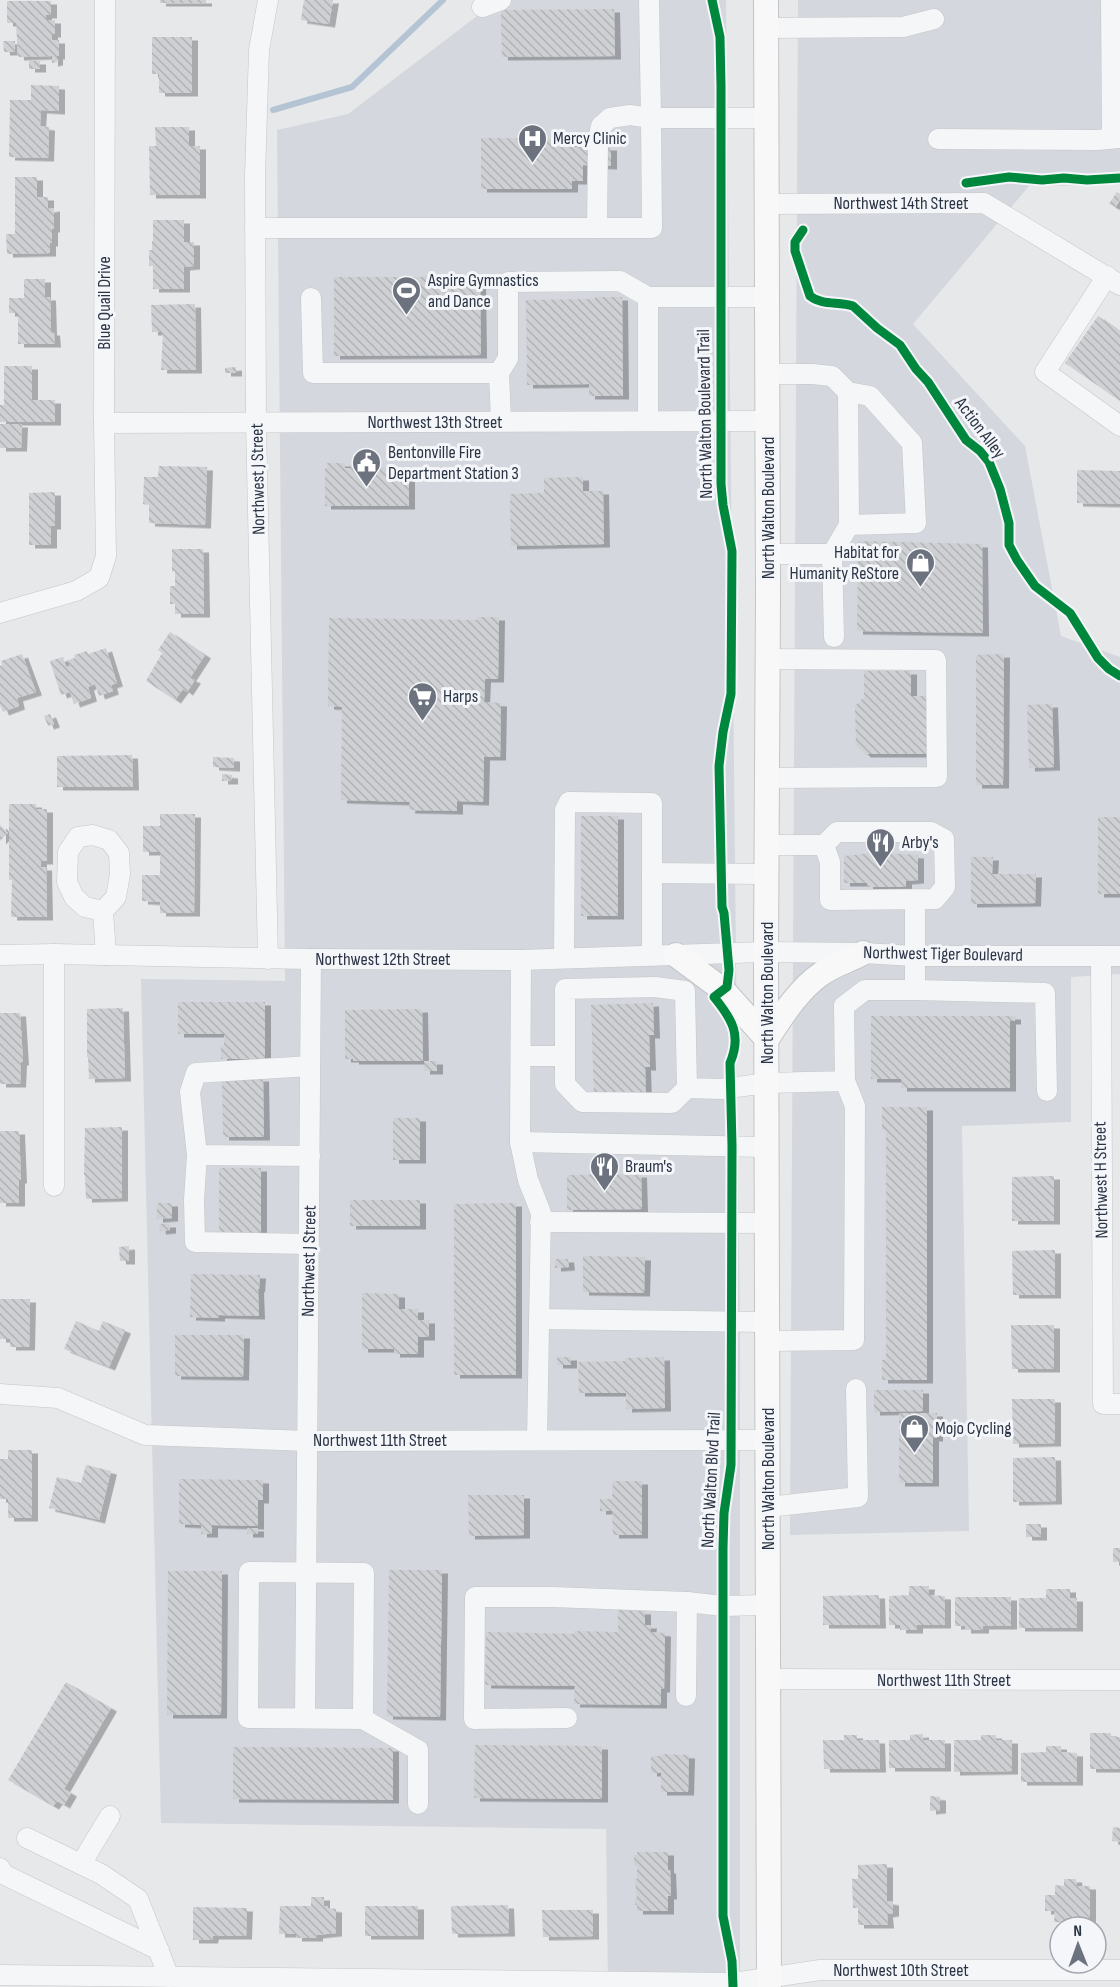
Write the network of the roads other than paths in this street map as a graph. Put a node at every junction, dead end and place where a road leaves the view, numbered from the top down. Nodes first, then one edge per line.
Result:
1 (105, 0) edge
2 (268, 0) edge
3 (501, 0) edge
4 (649, 0) edge
5 (766, 0) edge
6 (1111, 0) edge
7 (482, 7) dead end
8 (934, 19) dead end
9 (766, 28) junction
10 (651, 118) junction
11 (767, 118) junction
12 (1116, 138) edge
13 (938, 139) dead end
14 (767, 204) junction
15 (255, 228) junction
16 (597, 228) junction
17 (1113, 280) edge
18 (648, 297) junction
19 (767, 297) junction
20 (311, 298) dead end
21 (499, 373) junction
22 (767, 374) junction
23 (848, 392) junction
24 (501, 421) junction
25 (648, 421) junction
26 (767, 421) junction
27 (104, 423) junction
28 (256, 423) junction
29 (1120, 426) edge
30 (849, 525) junction
31 (768, 554) junction
32 (832, 554) junction
33 (0, 613) edge
34 (834, 637) dead end
35 (768, 659) junction
36 (767, 778) junction
37 (766, 845) junction
38 (824, 845) junction
39 (652, 873) junction
40 (766, 874) junction
41 (915, 900) junction
42 (104, 911) dead end
43 (766, 952) junction
44 (863, 953) junction
45 (54, 954) junction
46 (0, 955) edge
47 (106, 955) junction
48 (676, 955) junction
49 (652, 956) junction
50 (914, 956) junction
51 (1110, 956) edge
52 (268, 958) junction
53 (564, 958) junction
54 (311, 959) junction
55 (521, 960) junction
56 (915, 990) junction
57 (767, 1039) junction
58 (521, 1056) junction
59 (565, 1056) junction
60 (310, 1066) junction
61 (845, 1081) junction
62 (767, 1083) junction
63 (687, 1088) junction
64 (1047, 1091) dead end
65 (1110, 1118) edge
66 (520, 1142) junction
67 (767, 1147) junction
68 (197, 1155) junction
69 (310, 1156) junction
70 (54, 1186) dead end
71 (540, 1222) junction
72 (767, 1223) junction
73 (309, 1244) junction
74 (539, 1319) junction
75 (768, 1332) junction
76 (856, 1389) dead end
77 (0, 1394) edge
78 (1112, 1404) edge
79 (537, 1440) junction
80 (768, 1440) junction
81 (307, 1441) junction
82 (768, 1507) junction
83 (305, 1568) junction
84 (687, 1602) junction
85 (769, 1605) junction
86 (769, 1679) junction
87 (1120, 1680) edge
88 (686, 1696) dead end
89 (305, 1718) junction
90 (567, 1718) dead end
91 (363, 1719) junction
92 (418, 1804) dead end
93 (110, 1816) dead end
94 (27, 1838) dead end
95 (81, 1864) junction
96 (0, 1868) edge
97 (159, 1950) junction
98 (1120, 1970) edge
99 (0, 1975) edge
100 (170, 1977) junction
101 (769, 1982) edge

1 - 27 street, Blue Quail Drive
2 - 15 street, Northwest J Street
3 - 7 street
4 - 10 street
5 - 9 main road, North Walton Boulevard
6 - 12 street
8 - 9 street
9 - 11 main road, North Walton Boulevard
10 - 11 street
10 - 16 street
10 - 16 street
11 - 14 main road, North Walton Boulevard
12 - 13 street
14 - 17 street, Northwest 14th Street
14 - 19 main road, North Walton Boulevard
15 - 16 street
15 - 28 street, Northwest J Street
17 - 29 street
18 - 19 street
18 - 21 street
18 - 25 street
19 - 22 main road, North Walton Boulevard
20 - 21 street
21 - 24 street
22 - 23 street
22 - 26 main road, North Walton Boulevard
23 - 30 street
23 - 30 street
24 - 25 street, Northwest 13th Street
24 - 28 street, Northwest 13th Street
25 - 26 street, Northwest 13th Street
26 - 31 main road, North Walton Boulevard
27 - 28 street, Northwest 13th Street
27 - 33 street, Blue Quail Drive
28 - 52 street, Northwest J Street
30 - 32 street
31 - 32 street
31 - 35 main road, North Walton Boulevard
32 - 34 street
35 - 36 main road, North Walton Boulevard
35 - 36 street
36 - 37 main road, North Walton Boulevard
37 - 38 street
37 - 40 main road, North Walton Boulevard
38 - 41 street
38 - 41 street
39 - 40 street
39 - 49 street
39 - 53 street
40 - 43 main road, North Walton Boulevard
41 - 50 street
42 - 47 street
43 - 44 street, Northwest Tiger Boulevard
43 - 48 street, Northwest 12th Street
43 - 57 main road, North Walton Boulevard
44 - 50 street, Northwest Tiger Boulevard
44 - 57 main road
45 - 46 street, Northwest 12th Street
45 - 47 street, Northwest 12th Street
45 - 70 street
47 - 52 street, Northwest 12th Street
48 - 49 street, Northwest 12th Street
48 - 57 main road
49 - 53 street, Northwest 12th Street
50 - 51 street, Northwest Tiger Boulevard
50 - 56 street
51 - 65 street, Northwest H Street
52 - 54 street, Northwest 12th Street
53 - 55 street, Northwest 12th Street
54 - 55 street, Northwest 12th Street
54 - 60 street, Northwest J Street
55 - 58 street
56 - 61 street
56 - 64 street
57 - 62 main road, North Walton Boulevard
58 - 59 street
58 - 66 street
59 - 63 street
59 - 63 street
60 - 68 street
60 - 69 street, Northwest J Street
61 - 62 street
61 - 75 street
62 - 63 street
62 - 67 main road, North Walton Boulevard
65 - 78 street, Northwest H Street
66 - 67 street
66 - 71 street
67 - 72 main road, North Walton Boulevard
68 - 69 street
68 - 73 street
69 - 73 street, Northwest J Street
71 - 72 street
71 - 74 street
72 - 75 main road, North Walton Boulevard
73 - 81 street, Northwest J Street
74 - 75 street
74 - 79 street
75 - 80 main road, North Walton Boulevard
76 - 82 street
77 - 81 street, Northwest 11th Street
79 - 80 street, Northwest 11th Street
79 - 81 street, Northwest 11th Street
80 - 82 main road, North Walton Boulevard
81 - 83 street, Northwest J Street
82 - 85 main road, North Walton Boulevard
83 - 89 street, Northwest J Street
83 - 89 street
83 - 91 street
84 - 85 street
84 - 88 street
84 - 90 street
85 - 86 main road, North Walton Boulevard
86 - 87 street, Northwest 11th Street
86 - 101 main road, North Walton Boulevard
89 - 91 street
91 - 92 street
93 - 95 street
94 - 95 street
95 - 97 street
96 - 97 street
97 - 100 street
98 - 101 street, Northwest 10th Street
99 - 100 street, Northwest 10th Street
100 - 101 street, Northwest 10th Street

